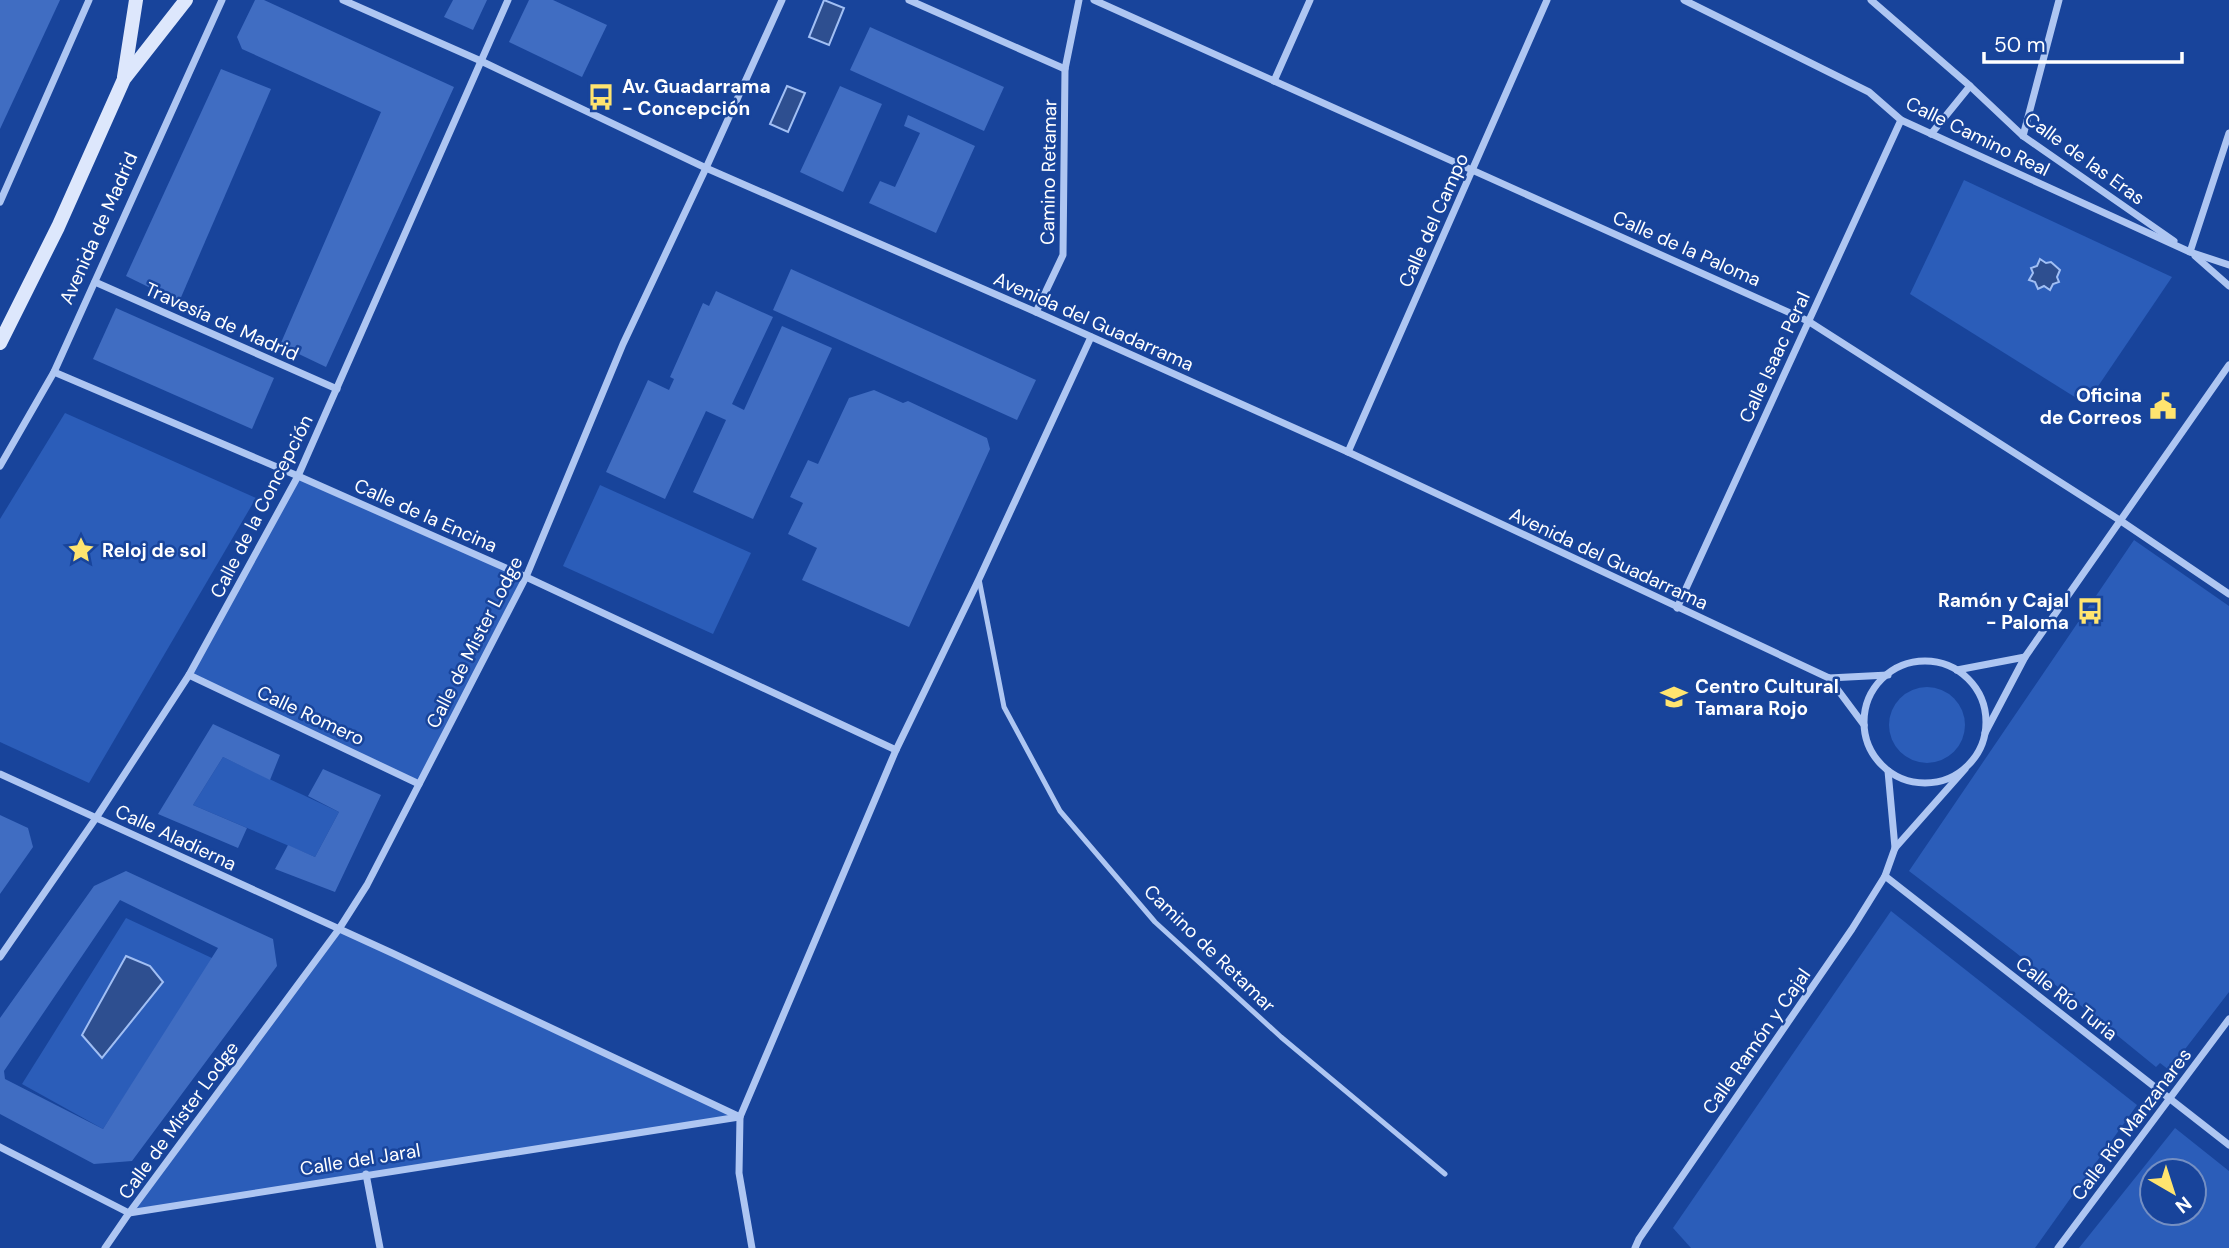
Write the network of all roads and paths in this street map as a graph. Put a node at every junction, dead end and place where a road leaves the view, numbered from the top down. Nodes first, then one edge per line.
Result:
1 (89, 0) edge
2 (136, 0) edge
3 (186, 0) edge
4 (222, 0) edge
5 (343, 0) edge
6 (508, 0) edge
7 (782, 0) edge
8 (909, 0) edge
9 (1079, 0) edge
10 (1094, 0) edge
11 (1310, 0) edge
12 (1547, 0) edge
13 (1684, 0) edge
14 (1871, 0) edge
15 (2059, 0) edge
16 (481, 61) junction
17 (1065, 69) junction
18 (124, 79) junction
19 (1274, 80) junction
20 (1970, 86) junction
21 (1901, 120) junction
22 (2229, 133) edge
23 (1931, 134) junction
24 (2023, 136) junction
25 (706, 168) junction
26 (1473, 169) junction
27 (0, 202) edge
28 (2190, 252) junction
29 (2229, 265) edge
30 (95, 282) junction
31 (2229, 286) edge
32 (1036, 312) junction
33 (1808, 321) junction
34 (1091, 337) junction
35 (0, 343) edge
36 (2229, 365) edge
37 (54, 372) junction
38 (337, 389) junction
39 (1348, 452) junction
40 (0, 466) edge
41 (298, 476) junction
42 (2121, 520) junction
43 (526, 577) junction
44 (979, 579) junction
45 (2229, 594) edge
46 (1677, 608) junction
47 (2025, 657) junction
48 (1957, 670) junction
49 (189, 675) junction
50 (1888, 675) junction
51 (1829, 678) junction
52 (1864, 726) junction
53 (1985, 733) junction
54 (896, 750) junction
55 (1965, 769) junction
56 (1888, 771) junction
57 (0, 774) edge
58 (419, 784) junction
59 (96, 818) junction
60 (1895, 848) junction
61 (1885, 876) junction
62 (339, 929) junction
63 (0, 957) edge
64 (2229, 1019) edge
65 (2169, 1099) junction
66 (740, 1117) junction
67 (2229, 1145) edge
68 (0, 1147) edge
69 (366, 1174) junction
70 (1445, 1174) dead end
71 (129, 1213) junction
72 (105, 1248) edge
73 (380, 1248) edge
74 (751, 1248) edge
75 (1635, 1248) edge
76 (2058, 1248) edge

1 - 27 street
2 - 18 main road, Avenida de Madrid
3 - 18 main road, Avenida de Madrid
4 - 30 street, Avenida de Madrid
5 - 16 street, Avenida del Guadarrama
6 - 16 street, Calle de la Concepción
7 - 25 street, Calle de Mister Lodge
8 - 17 street
9 - 17 street, Camino Retamar
10 - 19 street, Calle de la Paloma
11 - 19 street
12 - 26 street, Calle del Campo
13 - 21 street, Calle Camino Real
14 - 20 street, Calle de las Eras
15 - 24 street
16 - 25 street, Avenida del Guadarrama
16 - 38 street, Calle de la Concepción
17 - 32 street, Camino Retamar
18 - 35 main road, Avenida de Madrid
19 - 26 street, Calle de la Paloma
20 - 23 street
20 - 24 street, Calle de las Eras
21 - 23 street, Calle Camino Real
21 - 33 street, Calle Isaac Peral
22 - 28 street
23 - 28 street, Calle Camino Real
24 - 28 street, Calle de las Eras
25 - 32 street, Avenida del Guadarrama
25 - 43 street, Calle de Mister Lodge
26 - 33 street, Calle de la Paloma
26 - 39 street, Calle del Campo
28 - 29 street, Calle Camino Real
28 - 31 street, Calle Camino Real
30 - 37 street, Avenida de Madrid
30 - 38 street, Travesía de Madrid
32 - 34 street, Avenida del Guadarrama
33 - 42 street, Calle de la Paloma
33 - 46 street, Calle Isaac Peral
34 - 39 street, Avenida del Guadarrama
34 - 44 street
36 - 42 street
37 - 40 street, Avenida de Madrid
37 - 41 street, Calle de la Encina
38 - 41 street, Calle de la Concepción
39 - 46 street, Avenida del Guadarrama
41 - 43 street, Calle de la Encina
41 - 49 street, Calle de la Concepción
42 - 45 street, Calle de la Paloma
42 - 47 street
43 - 54 street, Calle de la Encina
43 - 58 street, Calle de Mister Lodge
44 - 54 street
44 - 70 lane, Camino de Retamar
46 - 51 street, Avenida del Guadarrama
47 - 48 street
47 - 53 street
48 - 50 street
48 - 53 street
49 - 58 street, Calle Romero
49 - 59 street, Calle de la Concepción
50 - 51 street, Avenida del Guadarrama
50 - 52 street
51 - 52 street, Avenida del Guadarrama
52 - 56 street
53 - 55 street
54 - 66 street
55 - 56 street
55 - 60 street, Calle Ramón y Cajal
56 - 60 street, Calle Ramón y Cajal
57 - 59 street, Calle Aladierna
58 - 62 street, Calle de Mister Lodge
59 - 62 street, Calle Aladierna
59 - 63 street, Calle de la Concepción
60 - 61 street, Calle Ramón y Cajal
61 - 65 street, Calle Río Turia
61 - 75 street, Calle Ramón y Cajal
62 - 66 street, Calle Aladierna
62 - 71 street, Calle de Mister Lodge
64 - 65 street, Calle Río Manzanares
65 - 67 street, Calle Río Turia
65 - 76 street, Calle Río Manzanares
66 - 69 street, Calle del Jaral
66 - 74 street
68 - 71 street
69 - 71 street, Calle del Jaral
69 - 73 street
71 - 72 street, Calle de Mister Lodge

